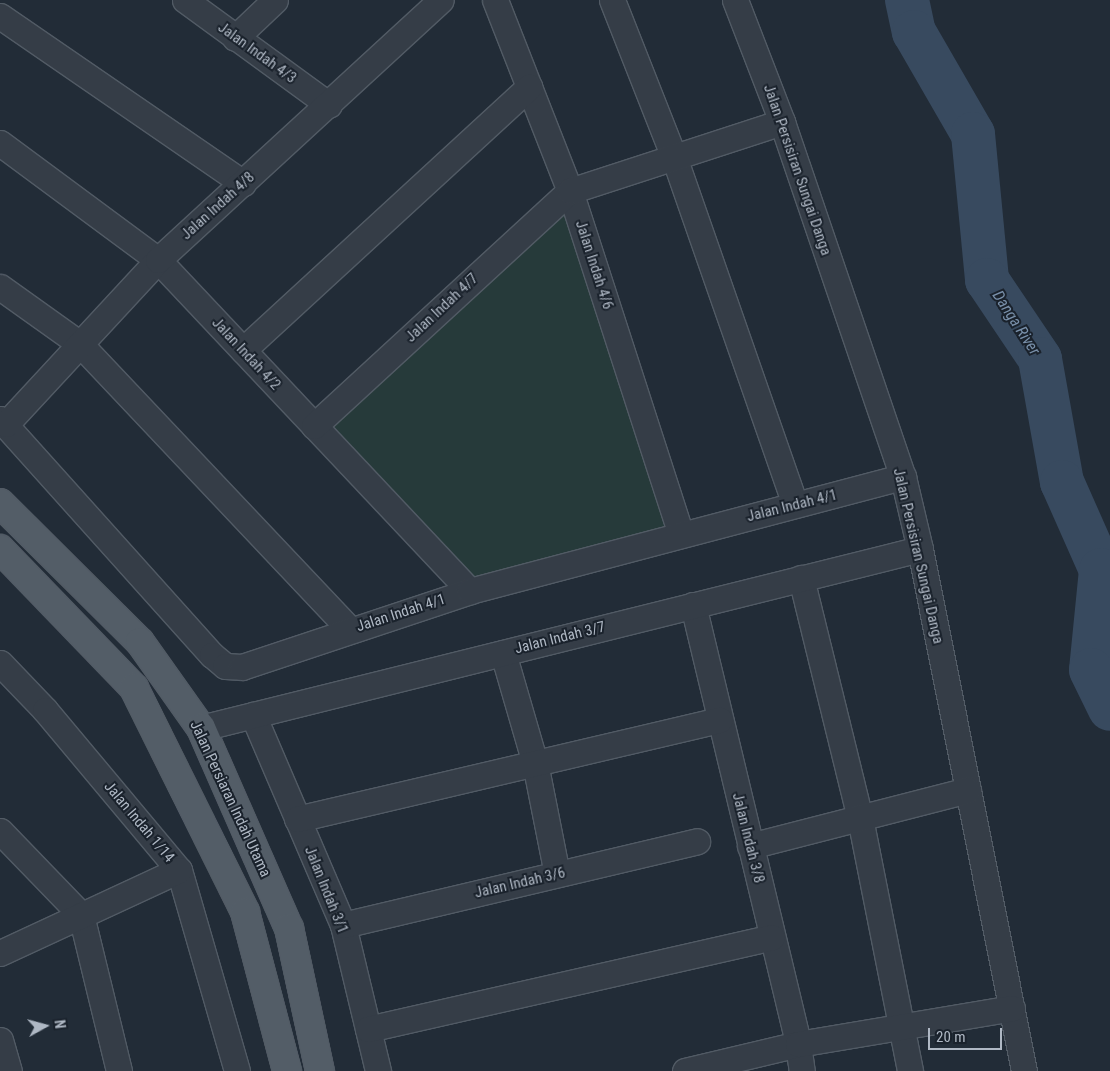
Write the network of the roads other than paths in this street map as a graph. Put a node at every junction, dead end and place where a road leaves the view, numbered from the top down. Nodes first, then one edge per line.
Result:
1 (185, 0) edge
2 (274, 0) edge
3 (441, 0) edge
4 (495, 0) edge
5 (612, 0) edge
6 (734, 0) edge
7 (0, 16) edge
8 (235, 38) junction
9 (529, 87) junction
10 (329, 105) junction
11 (782, 122) junction
12 (0, 143) edge
13 (674, 157) junction
14 (243, 183) junction
15 (570, 190) junction
16 (158, 260) junction
17 (0, 287) edge
18 (80, 344) junction
19 (243, 350) junction
20 (3, 421) edge
21 (314, 426) junction
22 (902, 477) junction
23 (0, 503) edge
24 (794, 505) junction
25 (681, 534) junction
26 (0, 548) edge
27 (920, 549) junction
28 (802, 578) junction
29 (470, 591) junction
30 (693, 605) junction
31 (350, 630) junction
32 (503, 653) junction
33 (0, 663) edge
34 (253, 715) junction
35 (720, 720) junction
36 (201, 728) junction
37 (535, 763) junction
38 (968, 790) junction
39 (860, 818) junction
40 (297, 819) junction
41 (0, 831) edge
42 (697, 841) dead end
43 (750, 846) junction
44 (179, 870) junction
45 (557, 874) junction
46 (81, 915) junction
47 (343, 925) junction
48 (772, 937) junction
49 (0, 953) edge
50 (1012, 1008) junction
51 (901, 1026) junction
52 (368, 1029) junction
53 (0, 1040) edge
54 (798, 1044) junction
55 (9, 1071) edge
56 (119, 1071) edge
57 (237, 1071) edge
58 (287, 1071) edge
59 (320, 1071) edge
60 (378, 1071) edge
61 (685, 1071) edge
62 (802, 1071) edge
63 (910, 1071) edge
64 (1024, 1071) edge

1 - 8 street, Jalan Indah 4/3
2 - 8 street
3 - 10 street, Jalan Indah 4/8
4 - 9 street, Jalan Indah 4/6
5 - 13 street
6 - 11 street, Jalan Persisiran Sungai Danga
7 - 14 street
8 - 10 street, Jalan Indah 4/3
9 - 15 street, Jalan Indah 4/6
9 - 19 street
10 - 14 street, Jalan Indah 4/8
11 - 13 street
11 - 22 street, Jalan Persisiran Sungai Danga
12 - 16 street, Jalan Indah 4/2
13 - 15 street
13 - 24 street
14 - 16 street, Jalan Indah 4/8
15 - 21 street, Jalan Indah 4/7
15 - 25 street, Jalan Indah 4/6
16 - 18 street, Jalan Indah 4/8
16 - 19 street, Jalan Indah 4/2
17 - 18 street
18 - 20 street, Jalan Indah 4/8
18 - 31 street
19 - 21 street, Jalan Indah 4/2
20 - 31 street, Jalan Indah 4/1
21 - 29 street, Jalan Indah 4/2
22 - 24 street, Jalan Indah 4/1
22 - 27 street, Jalan Persisiran Sungai Danga
23 - 36 main road, Jalan Persiaran Indah Utama
24 - 25 street, Jalan Indah 4/1
25 - 29 street, Jalan Indah 4/1
26 - 58 main road
27 - 28 street, Jalan Indah 3/7
27 - 38 street, Jalan Persisiran Sungai Danga
28 - 30 street, Jalan Indah 3/7
28 - 39 street
29 - 31 street, Jalan Indah 4/1
30 - 32 street, Jalan Indah 3/7
30 - 35 street, Jalan Indah 3/8
32 - 34 street, Jalan Indah 3/7
32 - 37 street
33 - 44 street, Jalan Indah 1/14
34 - 36 street, Jalan Indah 3/7
34 - 40 street, Jalan Indah 3/1
35 - 37 street
35 - 43 street, Jalan Indah 3/8
36 - 59 main road, Jalan Persiaran Indah Utama
37 - 40 street
37 - 45 street
38 - 39 street
38 - 50 street, Jalan Persisiran Sungai Danga
39 - 43 street
39 - 51 street
40 - 47 street, Jalan Indah 3/1
41 - 46 street
42 - 45 street, Jalan Indah 3/6
43 - 48 street, Jalan Indah 3/8
44 - 46 street
44 - 57 street, Jalan Indah 1/14
45 - 47 street, Jalan Indah 3/6
46 - 49 street
46 - 56 street
47 - 52 street, Jalan Indah 3/1
48 - 52 street
48 - 54 street, Jalan Indah 3/8
50 - 51 street
50 - 64 street, Jalan Persisiran Sungai Danga
51 - 54 street
51 - 63 street
52 - 60 street, Jalan Indah 3/1
53 - 55 street
54 - 61 street
54 - 62 street, Jalan Indah 3/8

